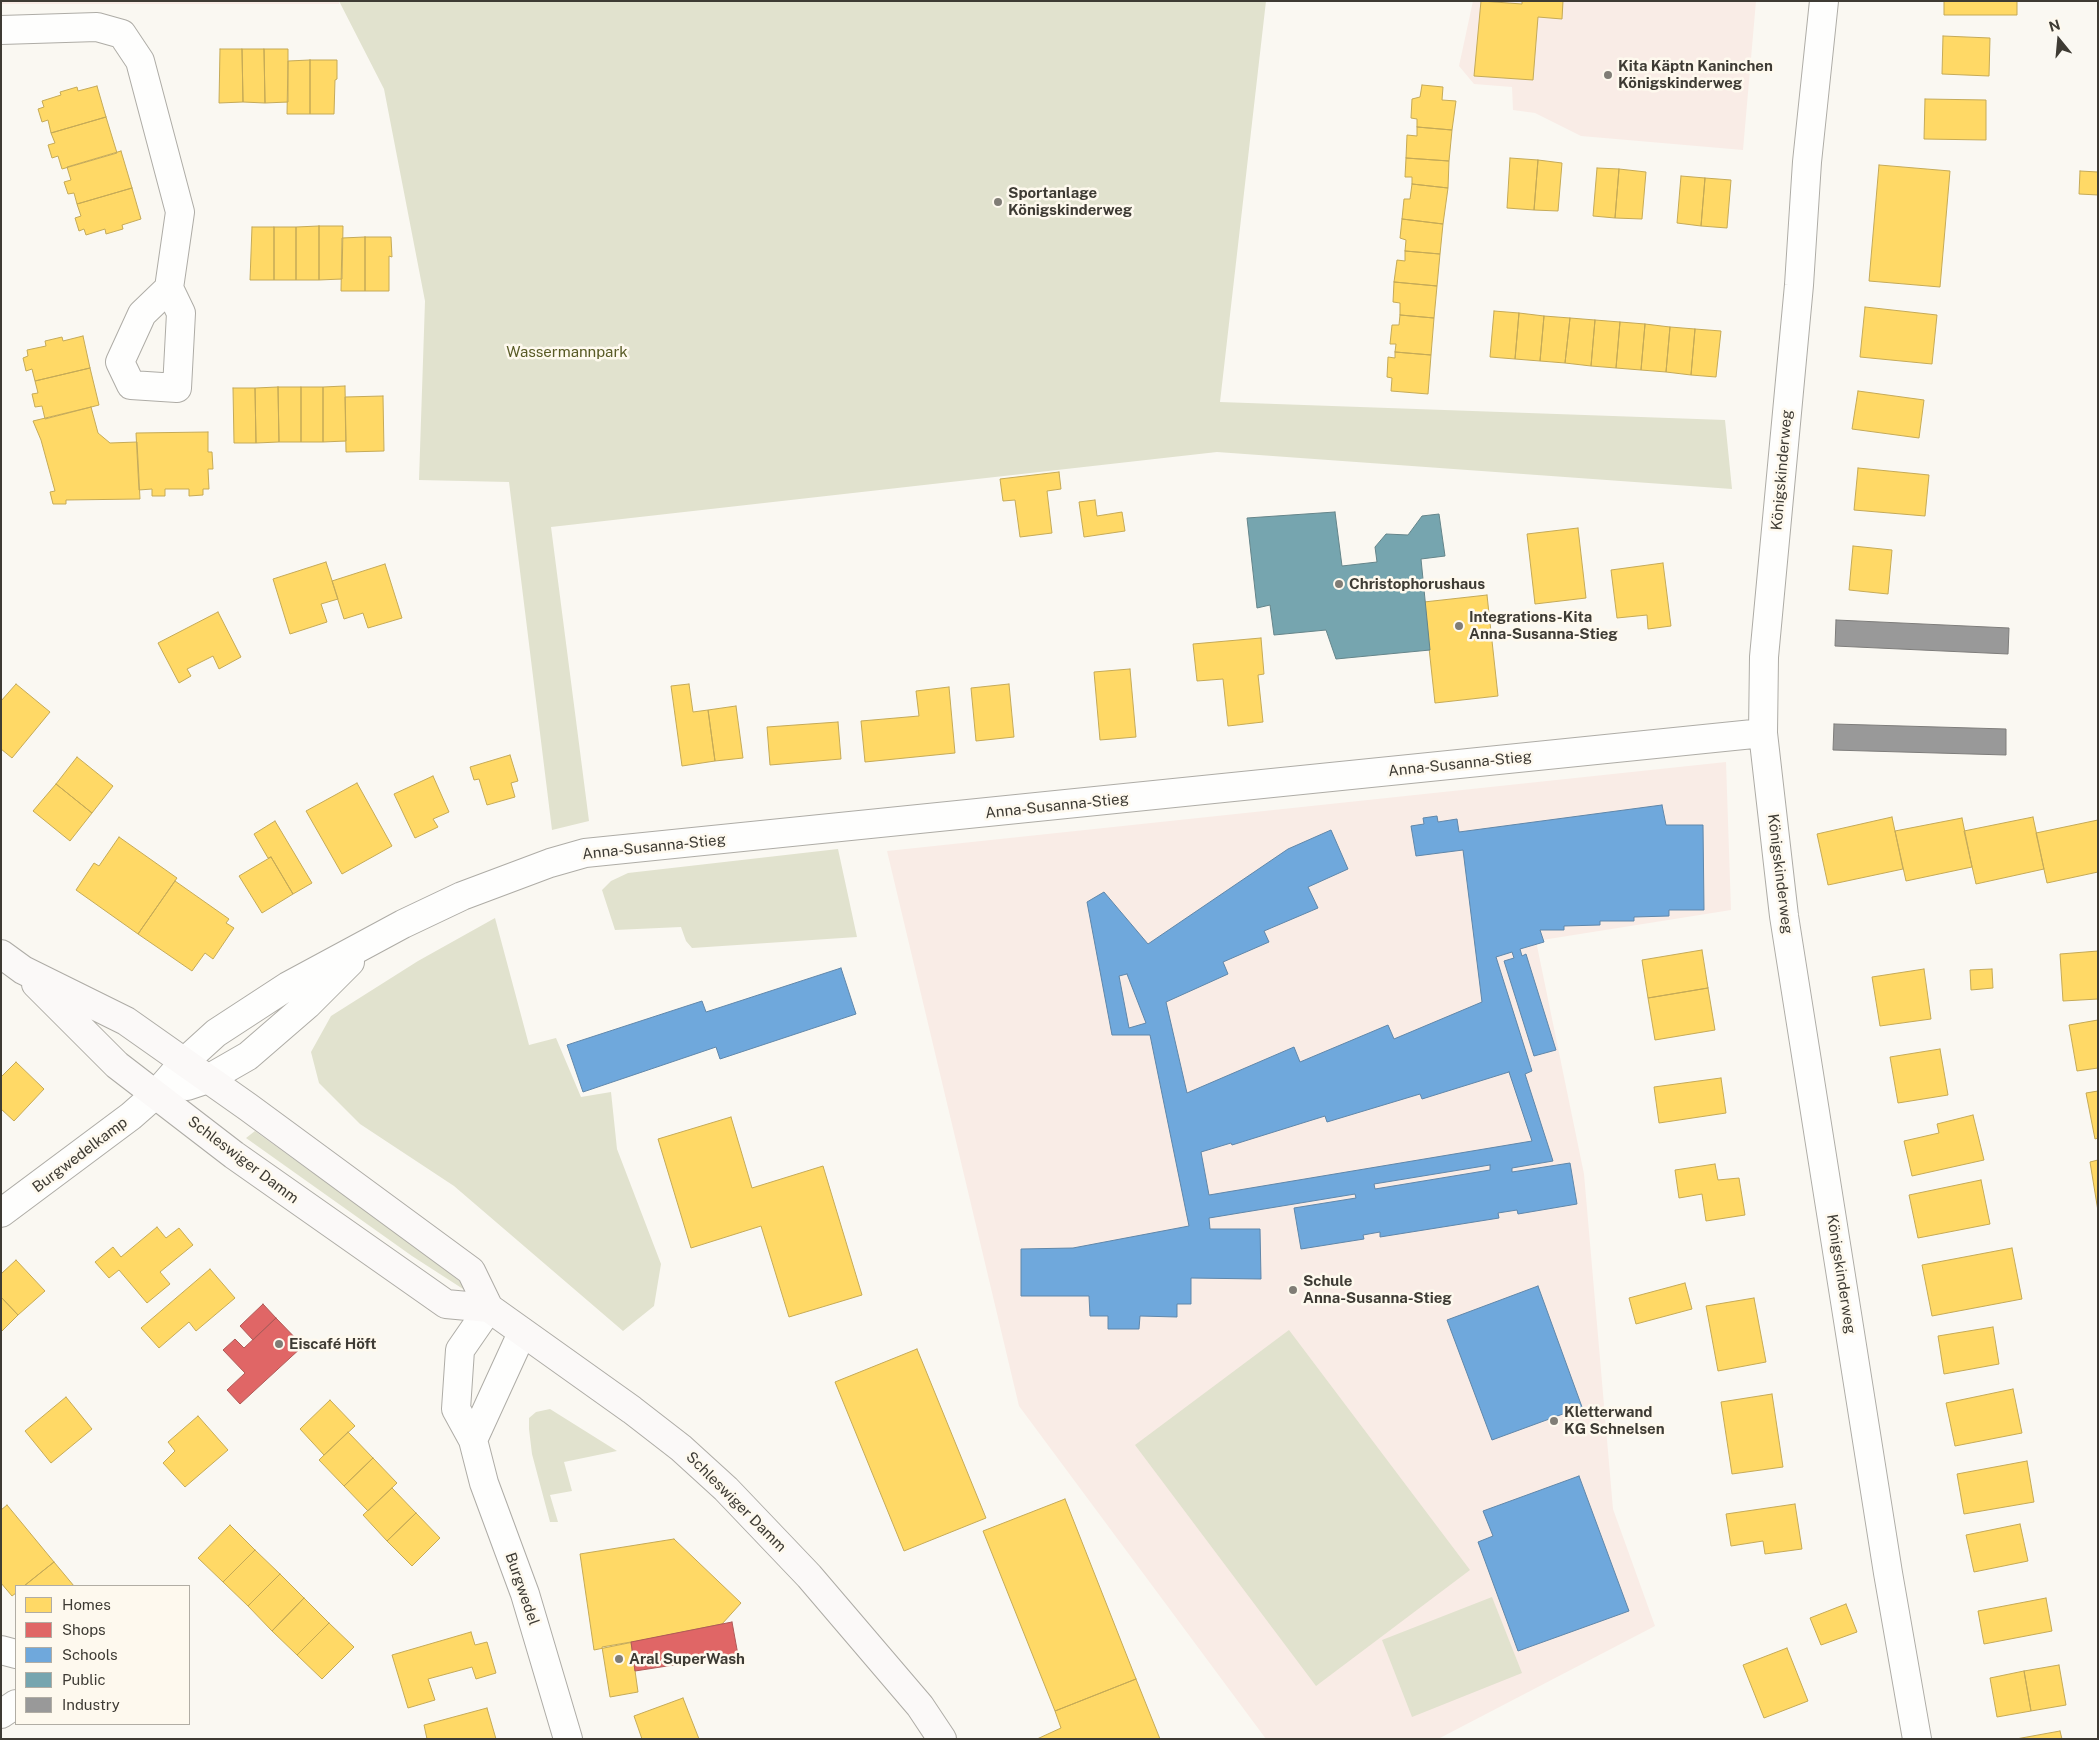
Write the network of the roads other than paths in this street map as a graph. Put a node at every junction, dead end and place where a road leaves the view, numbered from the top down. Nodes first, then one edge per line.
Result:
1 (1824, 1) edge
2 (1, 30) edge
3 (169, 288) dead end
4 (1763, 733) junction
5 (369, 944) junction
6 (1, 954) edge
7 (23, 970) junction
8 (183, 1063) junction
9 (208, 1079) junction
10 (156, 1094) junction
11 (1, 1213) edge
12 (489, 1308) junction
13 (522, 1333) junction
14 (473, 1440) junction
15 (1, 1650) edge
16 (15, 1654) edge
17 (15, 1705) edge
18 (1, 1714) edge
19 (568, 1739) edge
20 (942, 1739) edge
21 (1917, 1739) edge

1 - 4 street, Königskinderweg
2 - 3 street
4 - 5 street, Anna-Susanna-Stieg
4 - 21 street, Königskinderweg
5 - 8 street, Anna-Susanna-Stieg
5 - 9 street, Anna-Susanna-Stieg
6 - 7 main road, Schleswiger Damm
7 - 8 main road, Schleswiger Damm
7 - 10 main road, Schleswiger Damm
8 - 9 main road, Schleswiger Damm
8 - 10 street, Burgwedelkamp
9 - 10 street, Anna-Susanna-Stieg
9 - 12 main road, Schleswiger Damm
10 - 11 street, Burgwedelkamp
10 - 12 main road, Schleswiger Damm
12 - 13 main road, Schleswiger Damm
12 - 14 street, Burgwedel
13 - 14 street
13 - 20 main road, Schleswiger Damm
14 - 19 street, Burgwedel
15 - 16 street
17 - 18 street

